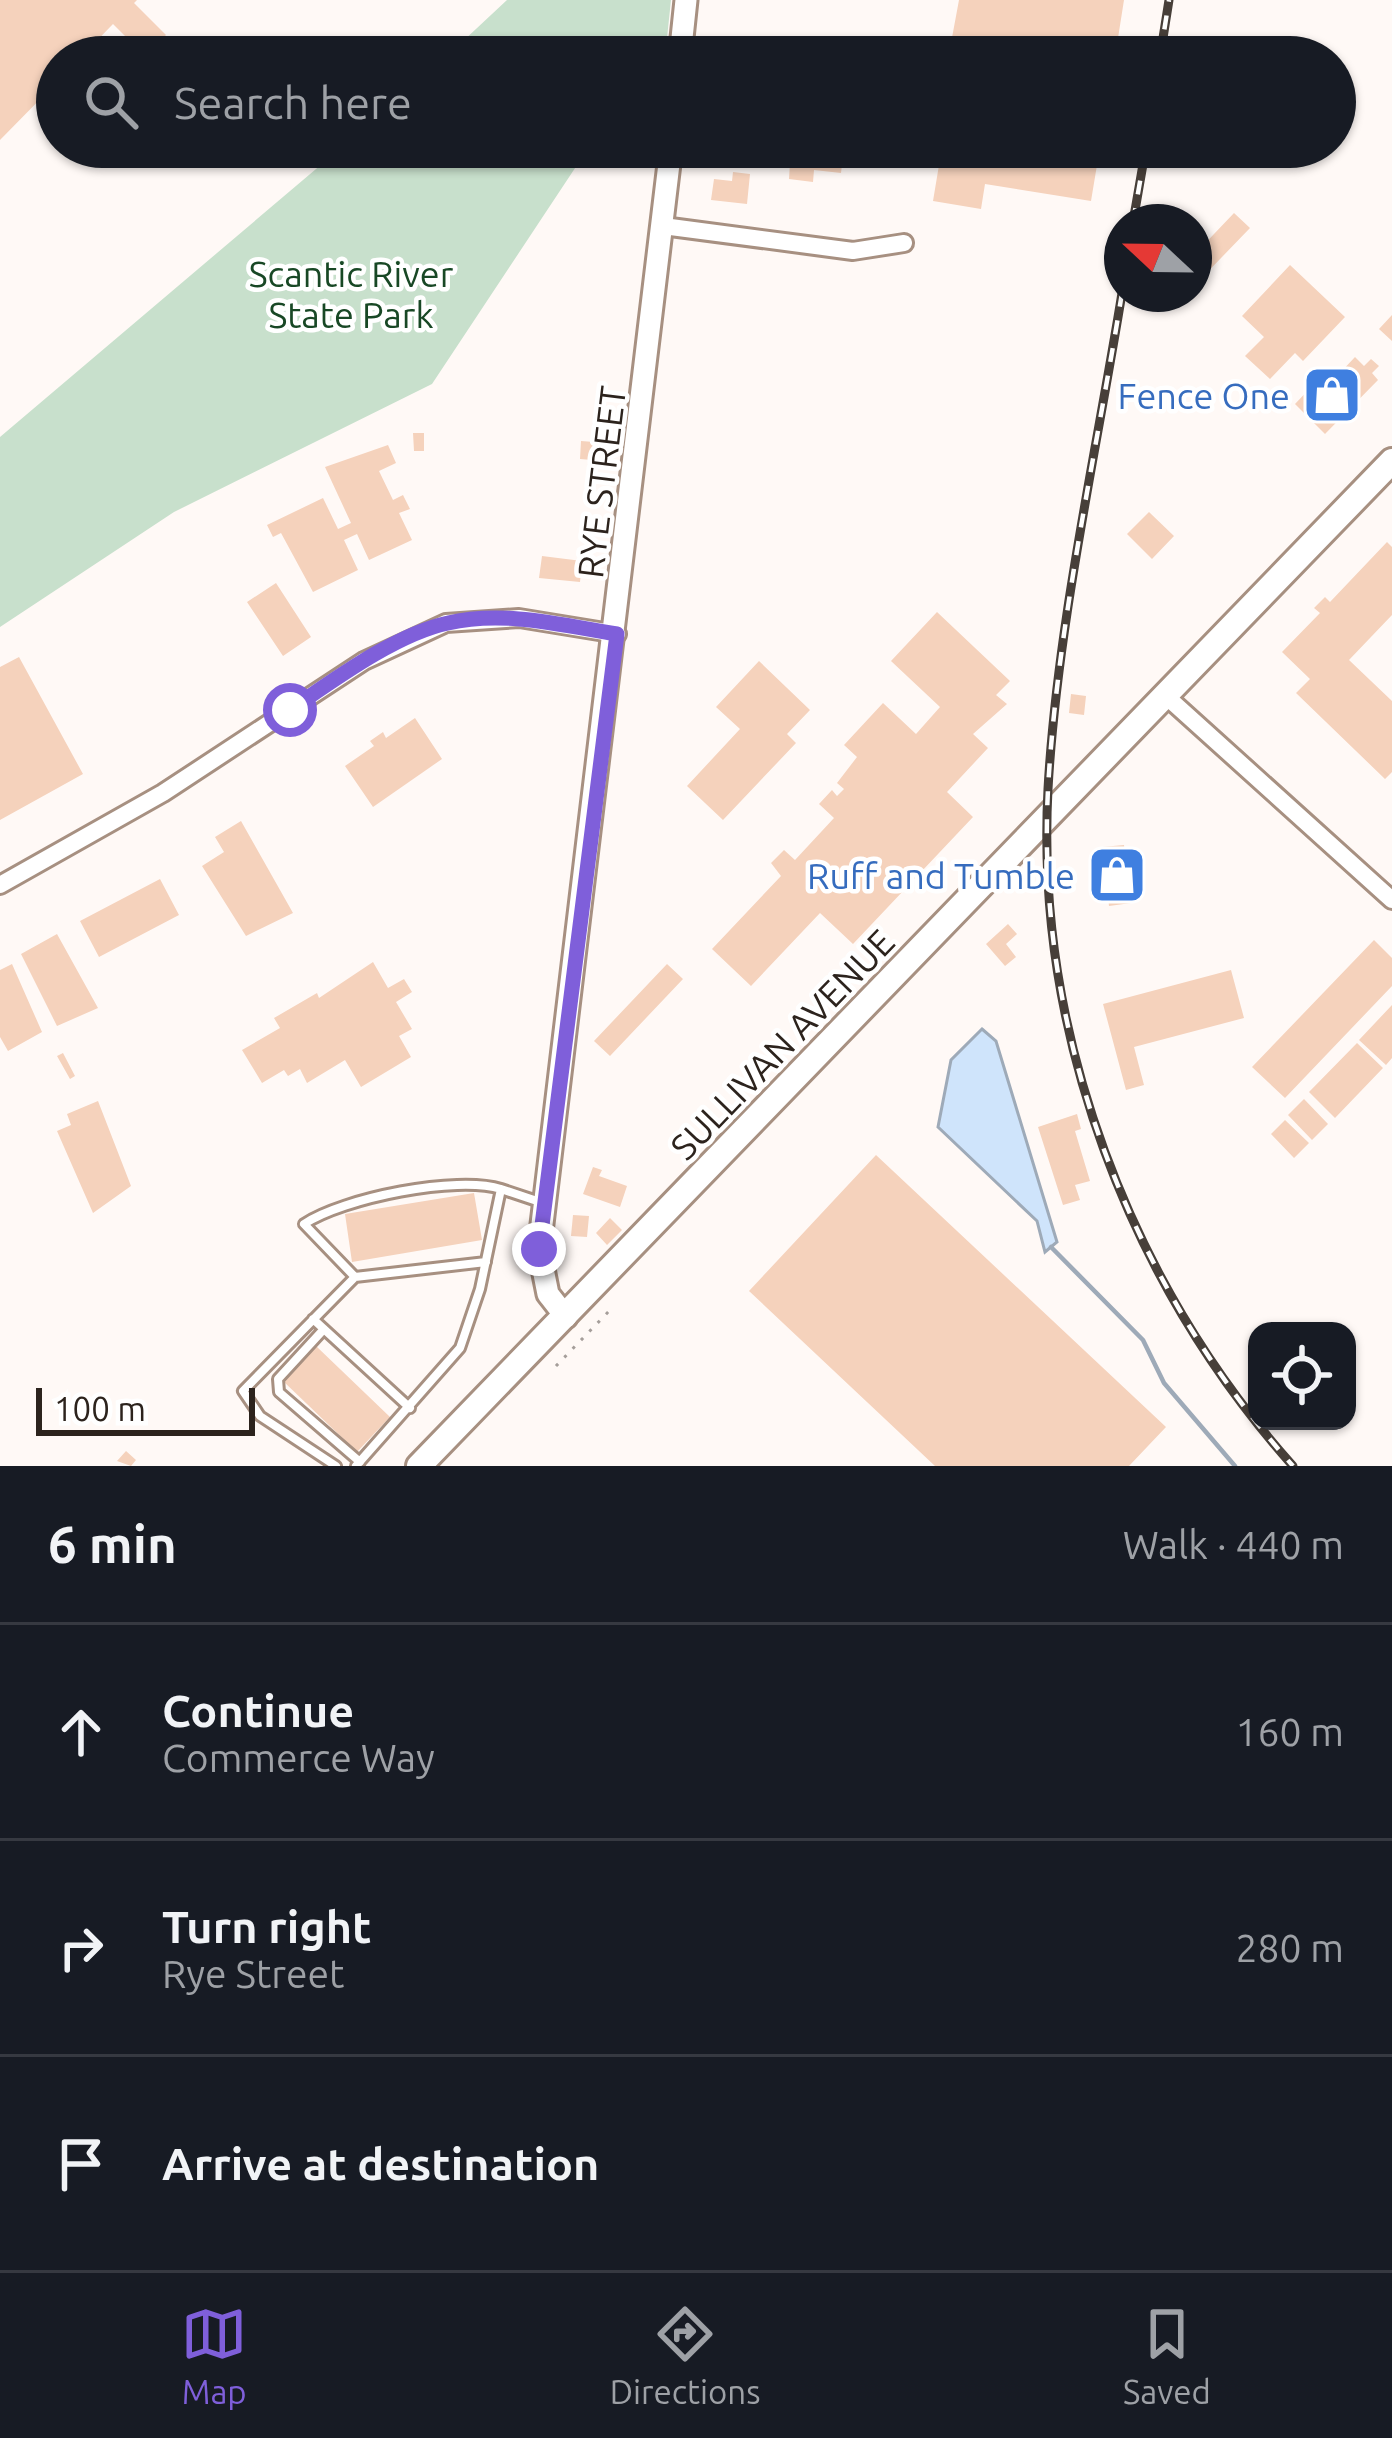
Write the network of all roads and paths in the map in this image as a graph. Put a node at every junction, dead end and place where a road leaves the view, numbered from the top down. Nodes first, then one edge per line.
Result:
1 (686, 0) edge
2 (682, 36) edge
3 (669, 168) edge
4 (663, 226) junction
5 (904, 243) dead end
6 (1392, 461) edge
7 (617, 634) junction
8 (1167, 697) junction
9 (0, 885) edge
10 (1392, 900) edge
11 (501, 1189) junction
12 (547, 1204) junction
13 (486, 1262) junction
14 (355, 1276) junction
15 (612, 1308) dead end
16 (566, 1317) junction
17 (314, 1319) junction
18 (324, 1329) junction
19 (556, 1366) dead end
20 (410, 1408) junction
21 (358, 1464) edge
22 (336, 1466) edge
23 (419, 1466) edge

1 - 2 street
3 - 4 street, RYE STREET
4 - 5 street
4 - 7 street, RYE STREET
6 - 8 main road, SULLIVAN AVENUE
7 - 9 street
7 - 12 street, RYE STREET
8 - 10 street
8 - 16 main road, SULLIVAN AVENUE
11 - 12 lane
11 - 13 lane
11 - 14 lane
12 - 16 street, RYE STREET
13 - 14 lane
13 - 20 lane
14 - 17 lane
15 - 19 path
16 - 23 main road, SULLIVAN AVENUE
17 - 18 lane
17 - 22 lane
18 - 20 lane
18 - 21 lane
20 - 21 lane

